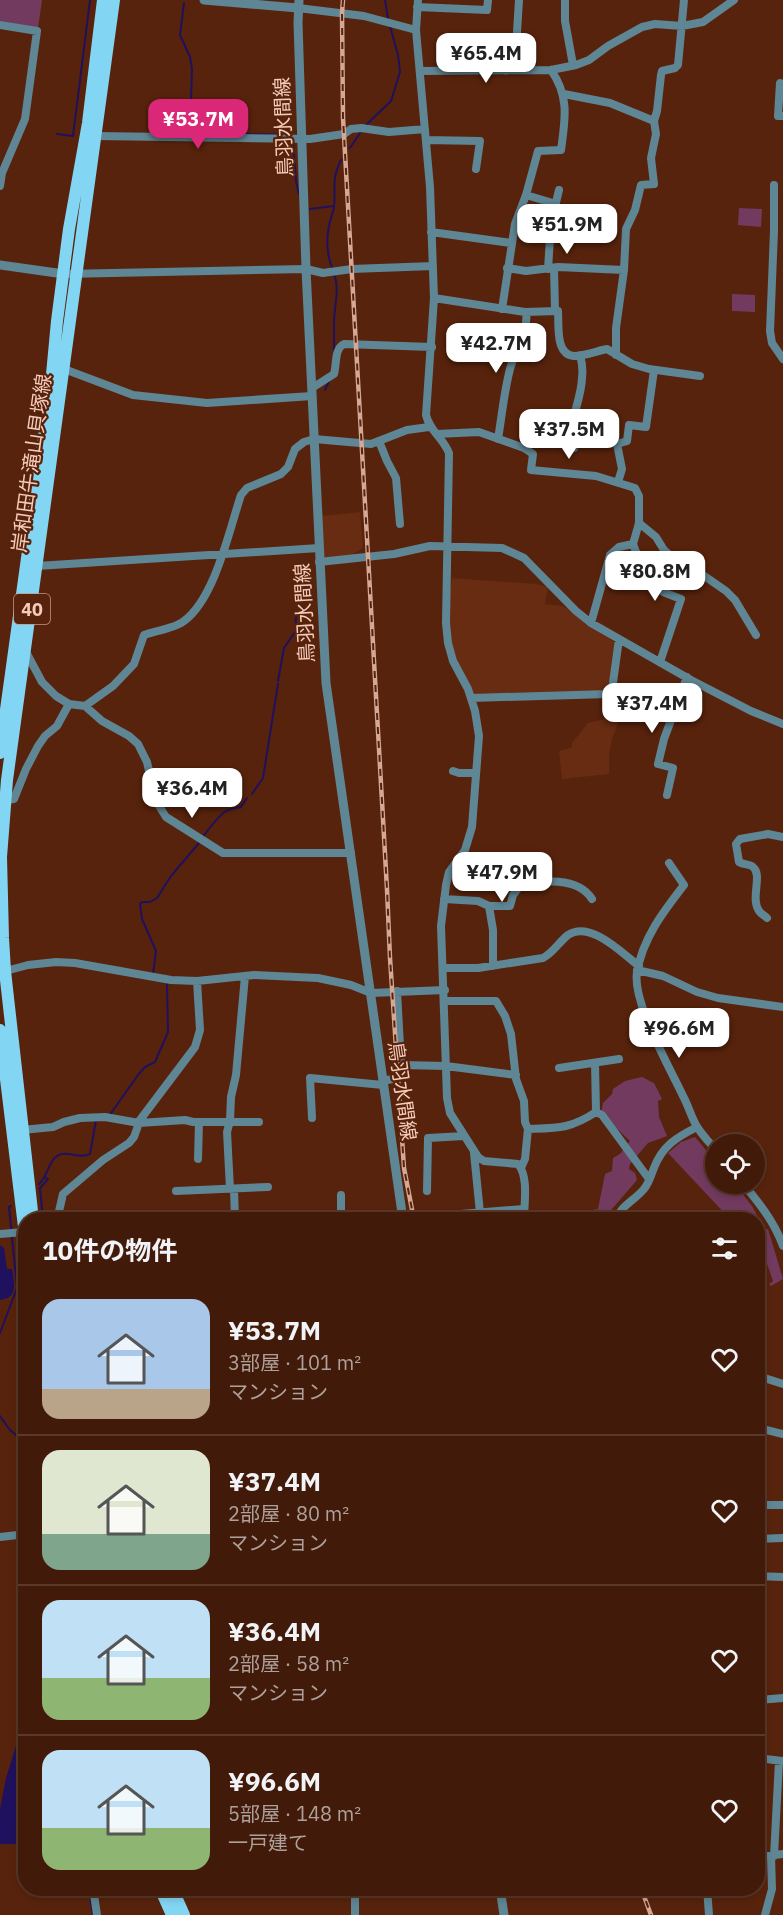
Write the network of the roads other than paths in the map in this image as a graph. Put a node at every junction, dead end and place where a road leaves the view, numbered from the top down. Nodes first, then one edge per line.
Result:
1 (103, 0) edge
2 (114, 0) edge
3 (204, 0) edge
4 (488, 0) edge
5 (519, 0) edge
6 (565, 0) edge
7 (684, 0) edge
8 (734, 0) edge
9 (298, 4) edge
10 (417, 4) edge
11 (0, 25) edge
12 (682, 26) junction
13 (416, 30) junction
14 (573, 65) junction
15 (551, 70) junction
16 (420, 71) junction
17 (506, 71) junction
18 (783, 84) edge
19 (564, 94) junction
20 (783, 116) edge
21 (654, 120) junction
22 (424, 129) junction
23 (96, 136) junction
24 (301, 139) junction
25 (426, 140) junction
26 (476, 169) dead end
27 (774, 185) dead end
28 (0, 186) edge
29 (559, 190) dead end
30 (526, 195) junction
31 (556, 204) junction
32 (431, 232) junction
33 (511, 243) junction
34 (0, 265) edge
35 (433, 266) junction
36 (507, 268) junction
37 (306, 269) junction
38 (551, 269) junction
39 (624, 270) junction
40 (63, 274) junction
41 (77, 274) junction
42 (434, 298) junction
43 (502, 309) junction
44 (555, 311) junction
45 (526, 312) junction
46 (432, 347) junction
47 (580, 355) junction
48 (616, 355) junction
49 (783, 359) edge
50 (64, 369) junction
51 (654, 370) junction
52 (700, 376) dead end
53 (312, 392) junction
54 (429, 427) junction
55 (437, 434) junction
56 (498, 438) junction
57 (314, 439) junction
58 (380, 441) junction
59 (574, 448) dead end
60 (618, 482) junction
61 (639, 523) junction
62 (400, 524) dead end
63 (633, 544) junction
64 (448, 546) junction
65 (319, 548) junction
66 (222, 555) junction
67 (320, 562) junction
68 (37, 566) junction
69 (591, 623) junction
70 (756, 635) dead end
71 (619, 639) junction
72 (26, 652) junction
73 (660, 662) junction
74 (687, 677) junction
75 (471, 698) junction
76 (69, 704) junction
77 (85, 706) junction
78 (783, 723) edge
79 (0, 753) edge
80 (453, 771) dead end
81 (476, 773) junction
82 (667, 795) dead end
83 (6, 800) junction
84 (783, 828) edge
85 (780, 837) edge
86 (351, 853) junction
87 (1, 855) edge
88 (669, 863) dead end
89 (444, 899) junction
90 (592, 899) dead end
91 (489, 906) junction
92 (767, 918) dead end
93 (493, 966) junction
94 (444, 968) junction
95 (638, 968) junction
96 (2, 971) edge
97 (245, 976) junction
98 (197, 981) junction
99 (445, 990) junction
100 (397, 991) junction
101 (371, 993) junction
102 (445, 1001) junction
103 (783, 1007) edge
104 (0, 1030) edge
105 (619, 1059) dead end
106 (595, 1063) junction
107 (401, 1065) junction
108 (446, 1066) junction
109 (560, 1068) dead end
110 (516, 1075) junction
111 (383, 1083) junction
112 (596, 1112) junction
113 (312, 1118) dead end
114 (230, 1121) junction
115 (199, 1122) junction
116 (259, 1122) dead end
117 (139, 1123) junction
118 (697, 1127) junction
119 (528, 1129) junction
120 (22, 1130) junction
121 (464, 1136) junction
122 (705, 1137) edge
123 (474, 1153) junction
124 (198, 1159) dead end
125 (521, 1168) junction
126 (650, 1179) junction
127 (268, 1187) dead end
128 (232, 1189) junction
129 (176, 1191) dead end
130 (427, 1191) dead end
131 (752, 1194) edge
132 (341, 1195) dead end
133 (524, 1209) joint
134 (22, 1212) edge
135 (32, 1212) edge
136 (59, 1212) edge
137 (234, 1212) edge
138 (340, 1212) edge
139 (402, 1212) edge
140 (480, 1212) edge
141 (491, 1212) edge
142 (619, 1212) edge
143 (765, 1212) edge
144 (765, 1212) edge
145 (0, 1234) edge
146 (18, 1236) edge
147 (783, 1246) edge
148 (765, 1379) edge
149 (783, 1384) edge
150 (765, 1430) edge
151 (783, 1434) edge
152 (765, 1505) edge
153 (783, 1505) edge
154 (18, 1534) edge
155 (0, 1537) edge
156 (783, 1538) edge
157 (765, 1539) edge
158 (765, 1576) edge
159 (783, 1577) edge
160 (783, 1698) edge
161 (765, 1699) edge
162 (765, 1759) edge
163 (781, 1761) edge
164 (776, 1855) edge
165 (94, 1896) edge
166 (164, 1896) edge
167 (176, 1896) edge
168 (355, 1896) edge
169 (501, 1896) edge
170 (708, 1896) edge
171 (97, 1915) edge
172 (172, 1915) edge
173 (184, 1915) edge
174 (356, 1915) edge
175 (504, 1915) edge
176 (709, 1915) edge
177 (765, 1915) edge

1 - 40 main road, 岸和田牛滝山貝塚線 / 40
2 - 23 main road, 岸和田牛滝山貝塚線 / 40
3 - 9 street
4 - 10 street
5 - 17 street
6 - 14 street
7 - 12 street
8 - 12 street
9 - 13 street
9 - 24 street, 鳥羽水間線
10 - 13 street
11 - 28 street
12 - 14 street
12 - 21 street
13 - 16 street
14 - 15 street
15 - 17 street
15 - 19 street
16 - 17 street
16 - 22 street
18 - 20 street
19 - 21 street
19 - 30 street
21 - 39 street
22 - 24 street
22 - 25 street
23 - 24 street
23 - 41 main road, 岸和田牛滝山貝塚線 / 40
24 - 37 street, 鳥羽水間線
25 - 26 street
25 - 32 street
27 - 49 street
29 - 31 street
30 - 31 street
30 - 33 street
31 - 38 street
32 - 33 street
32 - 35 street
33 - 36 street
34 - 40 street
35 - 37 street
35 - 42 street
36 - 38 street
36 - 43 street
37 - 41 street
37 - 53 street, 鳥羽水間線
38 - 39 street
38 - 44 street
39 - 48 street
40 - 41 street
40 - 79 main road, 岸和田牛滝山貝塚線 / 40
41 - 50 main road, 岸和田牛滝山貝塚線 / 40
42 - 43 street
42 - 46 street
43 - 45 street
44 - 45 street
44 - 47 street
45 - 56 street
46 - 53 street
46 - 54 street
47 - 48 street
47 - 59 street
48 - 51 street
50 - 53 street
50 - 68 main road, 岸和田牛滝山貝塚線 / 40
51 - 52 street
51 - 60 street
53 - 57 street, 鳥羽水間線
54 - 55 street
54 - 58 street
55 - 56 street
55 - 64 street
56 - 60 street
57 - 58 street
57 - 65 street, 鳥羽水間線
57 - 66 street
58 - 62 street
60 - 61 street
61 - 63 street
61 - 70 street
63 - 69 street
63 - 73 street
64 - 67 street
64 - 69 street
64 - 75 street
65 - 66 street
65 - 67 street, 鳥羽水間線
66 - 68 street
66 - 77 street
67 - 86 street, 鳥羽水間線
68 - 72 main road, 岸和田牛滝山貝塚線 / 40
69 - 71 street
71 - 73 street
71 - 75 street
72 - 76 street
72 - 83 main road, 岸和田牛滝山貝塚線 / 40
73 - 74 street
74 - 78 street
74 - 82 street
75 - 81 street
76 - 77 street
76 - 83 street
77 - 86 street
80 - 81 street
81 - 89 street
83 - 87 main road, 岸和田牛滝山貝塚線 / 40
84 - 85 street
85 - 92 street
86 - 101 street, 鳥羽水間線
87 - 96 main road, 岸和田牛滝山貝塚線 / 40
88 - 95 street
89 - 91 street
89 - 94 street
90 - 91 street
91 - 93 street
93 - 94 street
93 - 95 street
94 - 99 street
95 - 103 street
95 - 118 street
96 - 98 street
96 - 120 main road, 岸和田牛滝山貝塚線 / 40
97 - 98 street
97 - 101 street
97 - 114 street
98 - 117 street
99 - 100 street
99 - 102 street
100 - 101 street
100 - 107 street
101 - 111 street, 鳥羽水間線
102 - 108 street
102 - 110 street
104 - 134 main road
105 - 106 street
106 - 109 street
106 - 112 street
107 - 108 street
107 - 111 street
108 - 110 street
108 - 121 street
110 - 119 street
111 - 113 street
111 - 139 street, 鳥羽水間線
112 - 119 street
112 - 126 street
114 - 115 street
114 - 116 street
114 - 128 street
115 - 117 street
115 - 124 street
117 - 120 street
117 - 136 street
118 - 122 street
118 - 126 street
119 - 125 street
120 - 135 main road, 岸和田牛滝山貝塚線 / 40
121 - 123 street
121 - 130 street
123 - 125 street
123 - 140 street
125 - 133 street
126 - 142 street
127 - 128 street
128 - 129 street
128 - 137 street
131 - 144 street
132 - 138 street
133 - 141 street
143 - 147 street
145 - 146 street
148 - 149 street
150 - 151 street
152 - 153 street
154 - 155 street
156 - 157 street
158 - 159 street
160 - 161 street
162 - 163 street
163 - 164 street
164 - 177 street
165 - 171 street
166 - 172 main road
167 - 173 main road
168 - 174 street
169 - 175 street
170 - 176 street

